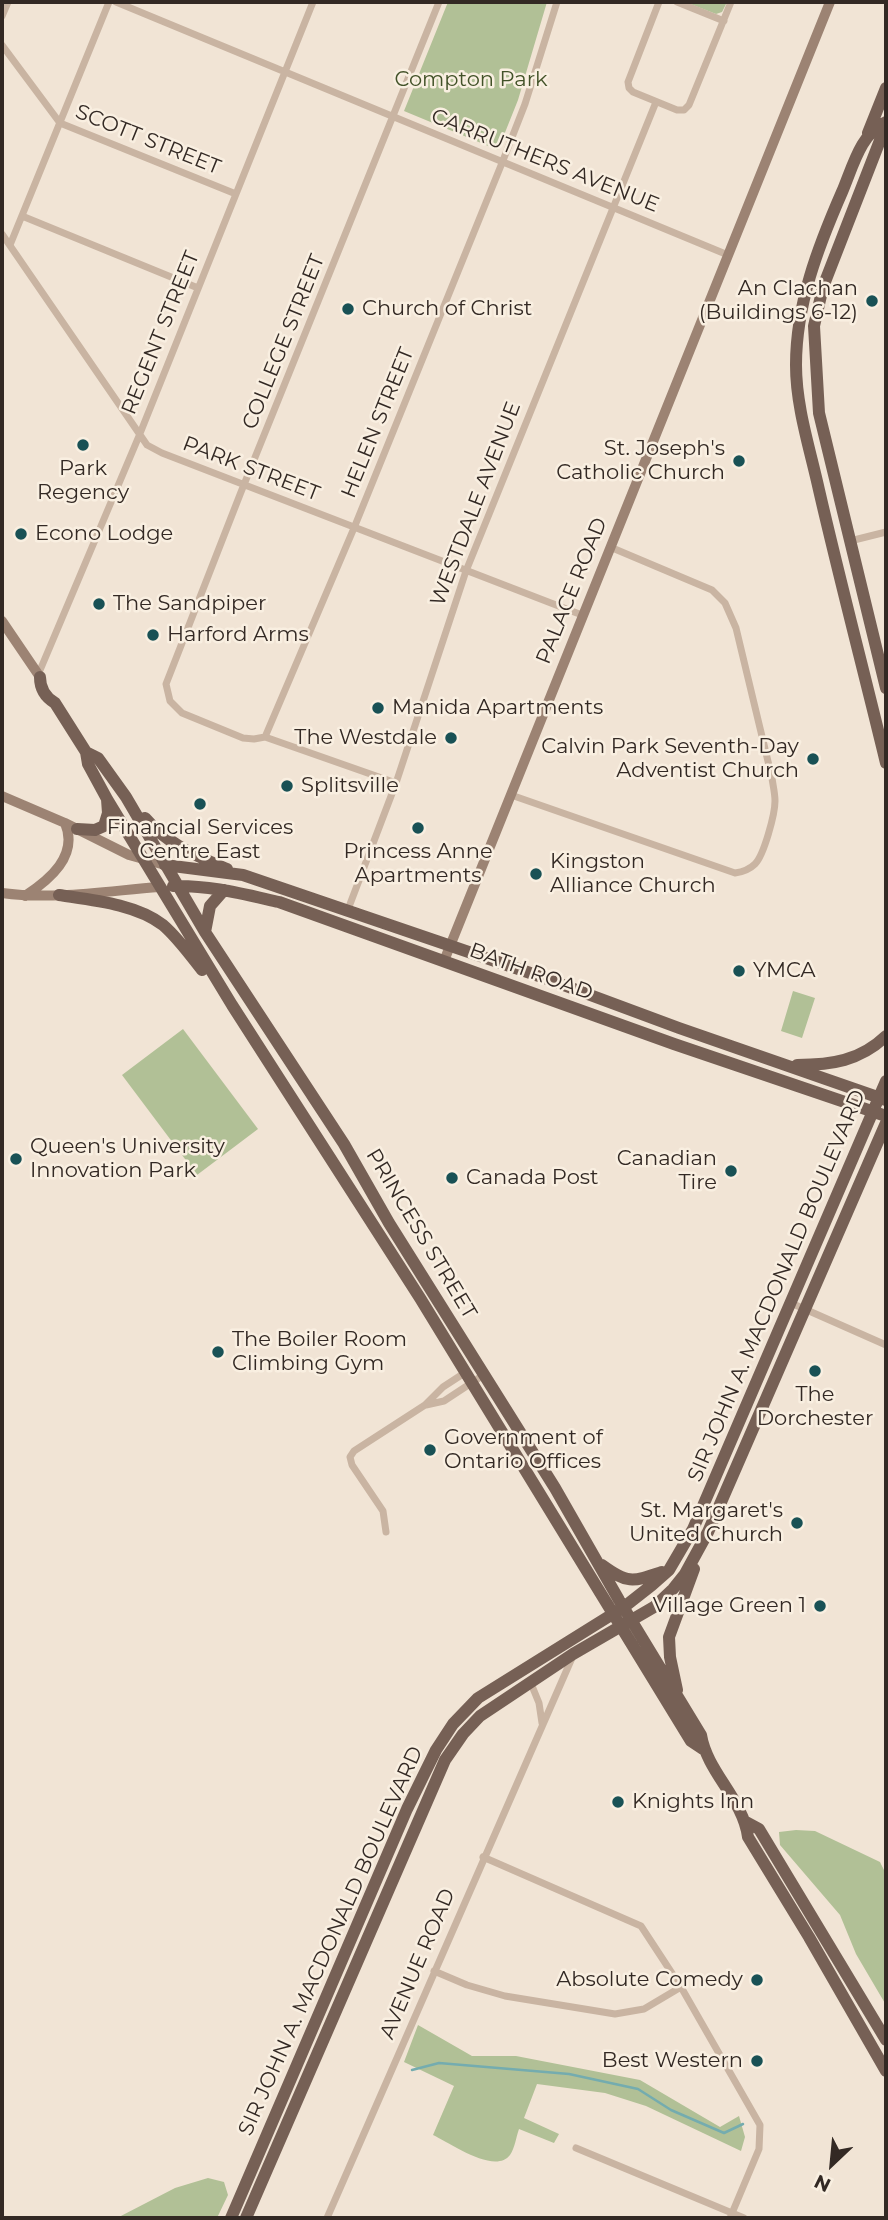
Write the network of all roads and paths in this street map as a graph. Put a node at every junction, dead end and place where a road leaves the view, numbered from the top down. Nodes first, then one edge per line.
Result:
1 (8, 2) edge
2 (109, 2) edge
3 (116, 2) edge
4 (313, 2) edge
5 (439, 2) edge
6 (557, 2) edge
7 (659, 2) edge
8 (677, 2) edge
9 (731, 2) edge
10 (830, 2) edge
11 (2, 16) edge
12 (724, 21) junction
13 (2, 45) edge
14 (285, 72) junction
15 (884, 93) edge
16 (656, 102) junction
17 (393, 117) junction
18 (886, 122) edge
19 (60, 124) junction
20 (865, 140) junction
21 (886, 143) edge
22 (874, 158) junction
23 (502, 163) junction
24 (236, 194) junction
25 (612, 209) junction
26 (22, 216) junction
27 (2, 234) edge
28 (10, 245) junction
29 (728, 255) junction
30 (198, 288) junction
31 (139, 436) junction
32 (244, 485) junction
33 (825, 514) junction
34 (354, 528) junction
35 (886, 532) edge
36 (850, 541) junction
37 (610, 547) junction
38 (466, 571) junction
39 (838, 571) junction
40 (582, 615) junction
41 (2, 621) edge
42 (39, 676) junction
43 (886, 688) edge
44 (265, 737) junction
45 (86, 752) junction
46 (886, 763) edge
47 (396, 783) junction
48 (511, 795) junction
49 (2, 796) edge
50 (126, 797) junction
51 (107, 799) junction
52 (71, 826) junction
53 (142, 859) junction
54 (166, 865) junction
55 (243, 875) junction
56 (179, 886) junction
57 (159, 887) junction
58 (224, 890) junction
59 (2, 893) edge
60 (60, 895) junction
61 (25, 896) junction
62 (347, 911) junction
63 (342, 925) junction
64 (205, 932) junction
65 (450, 945) junction
66 (444, 961) junction
67 (232, 1005) junction
68 (886, 1036) edge
69 (786, 1065) junction
70 (886, 1081) edge
71 (883, 1099) edge
72 (873, 1111) junction
73 (886, 1116) edge
74 (886, 1123) edge
75 (791, 1303) junction
76 (804, 1309) junction
77 (886, 1345) edge
78 (482, 1369) junction
79 (468, 1377) junction
80 (425, 1405) junction
81 (386, 1532) dead end
82 (708, 1532) junction
83 (596, 1559) junction
84 (669, 1570) junction
85 (618, 1610) junction
86 (627, 1624) junction
87 (573, 1654) junction
88 (527, 1675) junction
89 (680, 1700) junction
90 (542, 1724) junction
91 (703, 1749) junction
92 (483, 1857) junction
93 (795, 1900) junction
94 (434, 1971) junction
95 (681, 1987) junction
96 (886, 2040) edge
97 (886, 2071) edge
98 (576, 2148) dead end
99 (731, 2215) edge
100 (231, 2218) edge
101 (246, 2218) edge
102 (327, 2218) edge
103 (744, 2218) edge

1 - 11 street
2 - 19 street
3 - 14 street, CARRUTHERS AVENUE
4 - 14 street, REGENT STREET
5 - 17 street, COLLEGE STREET
6 - 23 street, HELEN STREET
7 - 16 street
8 - 12 street
9 - 12 street
10 - 29 street, PALACE ROAD
12 - 16 street
13 - 19 street, SCOTT STREET
14 - 17 street, CARRUTHERS AVENUE
14 - 24 street, REGENT STREET
15 - 18 main road
15 - 20 main road
16 - 25 street, WESTDALE AVENUE
17 - 23 street, CARRUTHERS AVENUE
17 - 32 street, COLLEGE STREET
18 - 20 main road
18 - 22 main road
19 - 24 street, SCOTT STREET
19 - 26 street
20 - 33 main road
21 - 22 main road
22 - 36 main road
23 - 25 street, CARRUTHERS AVENUE
23 - 34 street, HELEN STREET
24 - 30 street, REGENT STREET
25 - 29 street, CARRUTHERS AVENUE
25 - 38 street, WESTDALE AVENUE
26 - 28 street
26 - 30 street
27 - 28 street, PARK STREET
28 - 31 street, PARK STREET
29 - 37 street, PALACE ROAD
30 - 31 street, REGENT STREET
31 - 32 street, PARK STREET
31 - 42 street, REGENT STREET
32 - 34 street, PARK STREET
32 - 44 street, COLLEGE STREET
33 - 36 main road
33 - 39 main road
34 - 38 street, PARK STREET
34 - 44 street, HELEN STREET
35 - 36 street
36 - 39 main road
36 - 43 main road
37 - 40 street, PALACE ROAD
37 - 48 street
38 - 40 street, PARK STREET
38 - 47 street, WESTDALE AVENUE
39 - 46 main road
40 - 48 street, PALACE ROAD
41 - 42 street, PRINCESS STREET
42 - 45 main road, PRINCESS STREET
44 - 47 street
45 - 50 main road, PRINCESS STREET
45 - 51 main road, PRINCESS STREET
47 - 62 street, WESTDALE AVENUE
48 - 65 street, PALACE ROAD
49 - 52 street
50 - 54 main road, PRINCESS STREET
50 - 55 main road
51 - 52 main road
51 - 53 main road, PRINCESS STREET
52 - 53 street
52 - 61 street
53 - 54 street
53 - 57 main road, PRINCESS STREET
54 - 55 main road, BATH ROAD
54 - 56 main road, PRINCESS STREET
55 - 62 main road, BATH ROAD
56 - 57 main road, BATH ROAD
56 - 58 main road, BATH ROAD
56 - 64 main road, PRINCESS STREET
57 - 60 street
57 - 67 main road, PRINCESS STREET
58 - 63 main road, BATH ROAD
58 - 64 main road
59 - 61 street
60 - 61 street
60 - 67 main road
62 - 63 street, WESTDALE AVENUE
62 - 65 main road, BATH ROAD
63 - 66 main road, BATH ROAD
64 - 78 main road, PRINCESS STREET
65 - 66 street, PALACE ROAD
65 - 69 main road, BATH ROAD
66 - 72 main road, BATH ROAD
67 - 79 main road, PRINCESS STREET
68 - 69 main road
69 - 71 main road, BATH ROAD
70 - 71 main road, SIR JOHN A. MACDONALD BOULEVARD
71 - 72 main road, SIR JOHN A. MACDONALD BOULEVARD
72 - 73 main road, BATH ROAD
72 - 75 main road, SIR JOHN A. MACDONALD BOULEVARD
74 - 76 main road, SIR JOHN A. MACDONALD BOULEVARD
75 - 76 street
75 - 84 main road, SIR JOHN A. MACDONALD BOULEVARD
76 - 77 street
76 - 82 main road, SIR JOHN A. MACDONALD BOULEVARD
78 - 79 street
78 - 83 main road, PRINCESS STREET
79 - 80 street
79 - 80 street
79 - 85 main road, PRINCESS STREET
80 - 81 street
82 - 86 main road, SIR JOHN A. MACDONALD BOULEVARD
82 - 89 main road
83 - 84 main road
83 - 85 main road, PRINCESS STREET
84 - 85 main road, SIR JOHN A. MACDONALD BOULEVARD
85 - 86 main road, PRINCESS STREET
85 - 88 main road, SIR JOHN A. MACDONALD BOULEVARD
86 - 87 main road, SIR JOHN A. MACDONALD BOULEVARD
86 - 89 main road, PRINCESS STREET
86 - 91 main road, PRINCESS STREET
87 - 88 main road, SIR JOHN A. MACDONALD BOULEVARD
87 - 90 street, AVENUE ROAD
88 - 90 street
88 - 100 main road, SIR JOHN A. MACDONALD BOULEVARD
88 - 101 main road, SIR JOHN A. MACDONALD BOULEVARD
89 - 91 main road, PRINCESS STREET
90 - 92 street, AVENUE ROAD
91 - 93 main road, PRINCESS STREET
92 - 94 street, AVENUE ROAD
92 - 95 street
93 - 96 main road, PRINCESS STREET
93 - 97 main road, PRINCESS STREET
94 - 95 street
94 - 102 street, AVENUE ROAD
95 - 99 street
98 - 99 street
99 - 103 street

